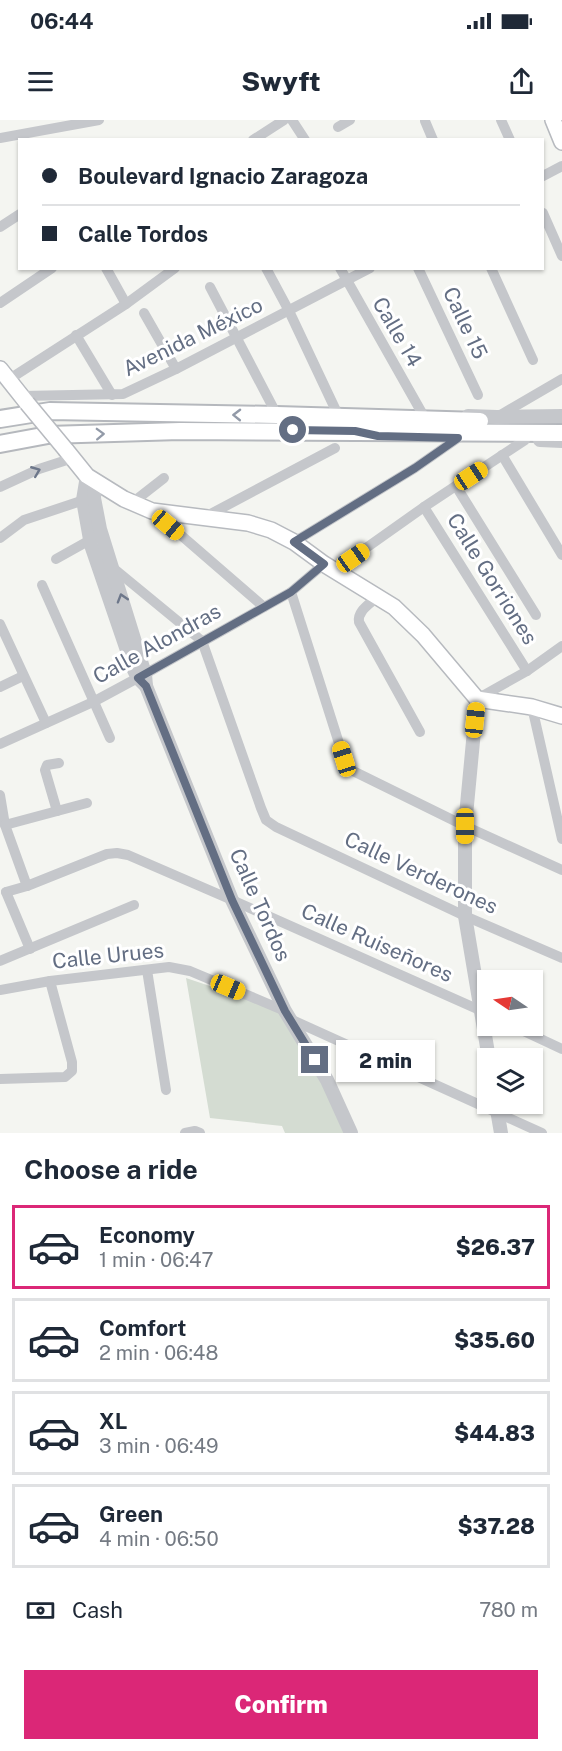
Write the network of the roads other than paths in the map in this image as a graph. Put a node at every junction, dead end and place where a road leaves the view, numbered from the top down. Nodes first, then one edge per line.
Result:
1 (99, 120) edge
2 (284, 120) edge
3 (292, 120) edge
4 (350, 120) edge
5 (501, 120) edge
6 (555, 120) edge
7 (425, 121) edge
8 (562, 123) edge
9 (338, 127) dead end
10 (0, 138) edge
11 (256, 138) edge
12 (303, 138) edge
13 (432, 138) edge
14 (509, 138) edge
15 (562, 142) edge
16 (562, 166) edge
17 (544, 175) edge
18 (18, 215) edge
19 (544, 215) edge
20 (0, 227) edge
21 (562, 256) edge
22 (49, 270) edge
23 (107, 270) edge
24 (172, 270) edge
25 (267, 270) edge
26 (341, 270) edge
27 (366, 270) edge
28 (419, 270) edge
29 (492, 270) edge
30 (346, 281) junction
31 (210, 287) dead end
32 (0, 303) edge
33 (126, 304) junction
34 (290, 312) junction
35 (144, 313) dead end
36 (76, 335) junction
37 (237, 338) junction
38 (533, 360) dead end
39 (176, 369) junction
40 (4, 375) edge
41 (562, 380) edge
42 (112, 395) junction
43 (478, 395) dead end
44 (24, 399) junction
45 (422, 414) junction
46 (277, 415) junction
47 (562, 416) edge
48 (339, 417) junction
49 (497, 417) junction
50 (0, 419) edge
51 (562, 423) edge
52 (357, 424) junction
53 (562, 433) edge
54 (458, 438) junction
55 (525, 440) junction
56 (562, 441) edge
57 (0, 444) edge
58 (335, 448) dead end
59 (70, 454) junction
60 (502, 455) junction
61 (91, 478) junction
62 (164, 478) dead end
63 (0, 486) edge
64 (456, 486) junction
65 (88, 499) junction
66 (132, 502) junction
67 (424, 507) junction
68 (152, 511) junction
69 (203, 518) junction
70 (0, 538) edge
71 (90, 540) junction
72 (294, 542) junction
73 (562, 555) edge
74 (56, 559) dead end
75 (111, 567) junction
76 (330, 567) junction
77 (42, 585) dead end
78 (291, 592) junction
79 (377, 597) junction
80 (264, 607) junction
81 (536, 615) dead end
82 (1, 628) edge
83 (202, 641) junction
84 (562, 646) edge
85 (528, 671) junction
86 (23, 676) junction
87 (143, 680) junction
88 (0, 687) edge
89 (477, 699) junction
90 (93, 702) junction
91 (532, 707) junction
92 (562, 716) edge
93 (46, 723) junction
94 (420, 732) dead end
95 (110, 738) dead end
96 (0, 744) edge
97 (59, 762) dead end
98 (0, 795) edge
99 (87, 803) dead end
100 (57, 811) junction
101 (4, 825) junction
102 (465, 826) junction
103 (562, 839) edge
104 (562, 870) edge
105 (27, 886) junction
106 (3, 891) edge
107 (232, 900) junction
108 (134, 905) dead end
109 (465, 916) junction
110 (30, 949) junction
111 (562, 958) edge
112 (0, 961) edge
113 (147, 970) junction
114 (477, 977) edge
115 (50, 981) junction
116 (0, 990) edge
117 (477, 1010) edge
118 (287, 1015) junction
119 (534, 1036) edge
120 (562, 1049) edge
121 (0, 1079) edge
122 (166, 1090) dead end
123 (477, 1100) edge
124 (498, 1114) edge
125 (506, 1114) edge
126 (200, 1132) edge
127 (186, 1133) edge
128 (351, 1133) edge
129 (501, 1133) edge
130 (542, 1133) edge

1 - 10 street
2 - 11 street
3 - 12 street
4 - 9 street
5 - 14 street
6 - 8 street
6 - 15 main road
7 - 13 street
16 - 17 street
18 - 20 street
19 - 21 street
22 - 32 street
23 - 33 street
24 - 33 street
25 - 34 street
26 - 30 street, Calle 14
27 - 30 street, Avenida México
28 - 43 street, Calle 15
29 - 38 street
30 - 34 street, Avenida México
30 - 45 street, Calle 14
31 - 37 street
33 - 36 street
34 - 37 street, Avenida México
34 - 48 street
35 - 39 street
36 - 40 street
36 - 42 street
37 - 39 street, Avenida México
37 - 46 street
39 - 42 street, Avenida México
40 - 44 main road
41 - 49 street
42 - 44 street, Avenida México
44 - 59 main road, bridge
45 - 49 street
45 - 52 street
46 - 48 main road
46 -> 50 main road
47 - 49 street
48 - 52 main road
51 - 52 main road
52 - 53 main road
52 - 54 street
57 -> 52 main road
54 - 55 street
54 - 72 street
55 - 56 street
55 - 60 street, Calle Alondras
58 - 69 street
59 - 61 main road
63 -> 59 street
60 - 64 street, Calle Alondras
60 - 73 street
61 - 65 street, Calle Tordos
61 - 66 main road
62 - 66 street
64 - 67 street, Calle Alondras
64 - 81 street
65 - 70 street
65 - 71 street, Calle Tordos
65 - 75 street, Calle Tordos
66 - 68 main road
67 - 76 street, Calle Alondras
67 - 85 street, Calle Gorriones
68 - 69 main road
68 - 80 street
69 - 72 main road
71 - 74 street
71 - 87 street, Calle Tordos
72 - 76 main road
75 - 83 street
87 -> 75 street, Calle Tordos
76 - 78 street, Calle Alondras
76 - 79 main road
77 - 90 street
78 - 80 street, Calle Alondras
78 - 102 street
79 - 89 main road
79 - 94 street
80 - 83 street, Calle Alondras
82 - 86 street
83 - 87 street, Calle Alondras
83 - 109 street, Calle Verderones
84 - 85 street
85 - 89 street
86 - 88 street
86 - 93 street
87 - 90 street, Calle Alondras
87 - 107 street, Calle Tordos
89 - 91 main road
89 - 102 street
90 - 93 street, Calle Alondras
90 - 95 street
91 - 92 main road
91 - 103 street
93 - 96 street, Calle Alondras
97 - 100 street
98 - 101 street
99 - 100 street
100 - 101 street
101 - 105 street
102 - 104 street
102 - 109 street
105 - 106 street
105 - 107 street, Calle Ruiseñores
106 - 110 street
107 - 117 street, Calle Ruiseñores
107 - 118 street, Calle Tordos
108 - 110 street, Calle Urues
109 - 111 street, Calle Verderones
109 - 114 street
110 - 112 street, Calle Urues
113 - 115 street, Calle Urues
113 - 118 street, Calle Urues
113 - 122 street
115 - 116 street, Calle Urues
115 - 121 street
118 - 123 street, Calle Urues
118 - 128 street, Calle Tordos
119 - 120 street
124 - 129 street
125 - 130 street, Calle Urues
126 - 127 street

